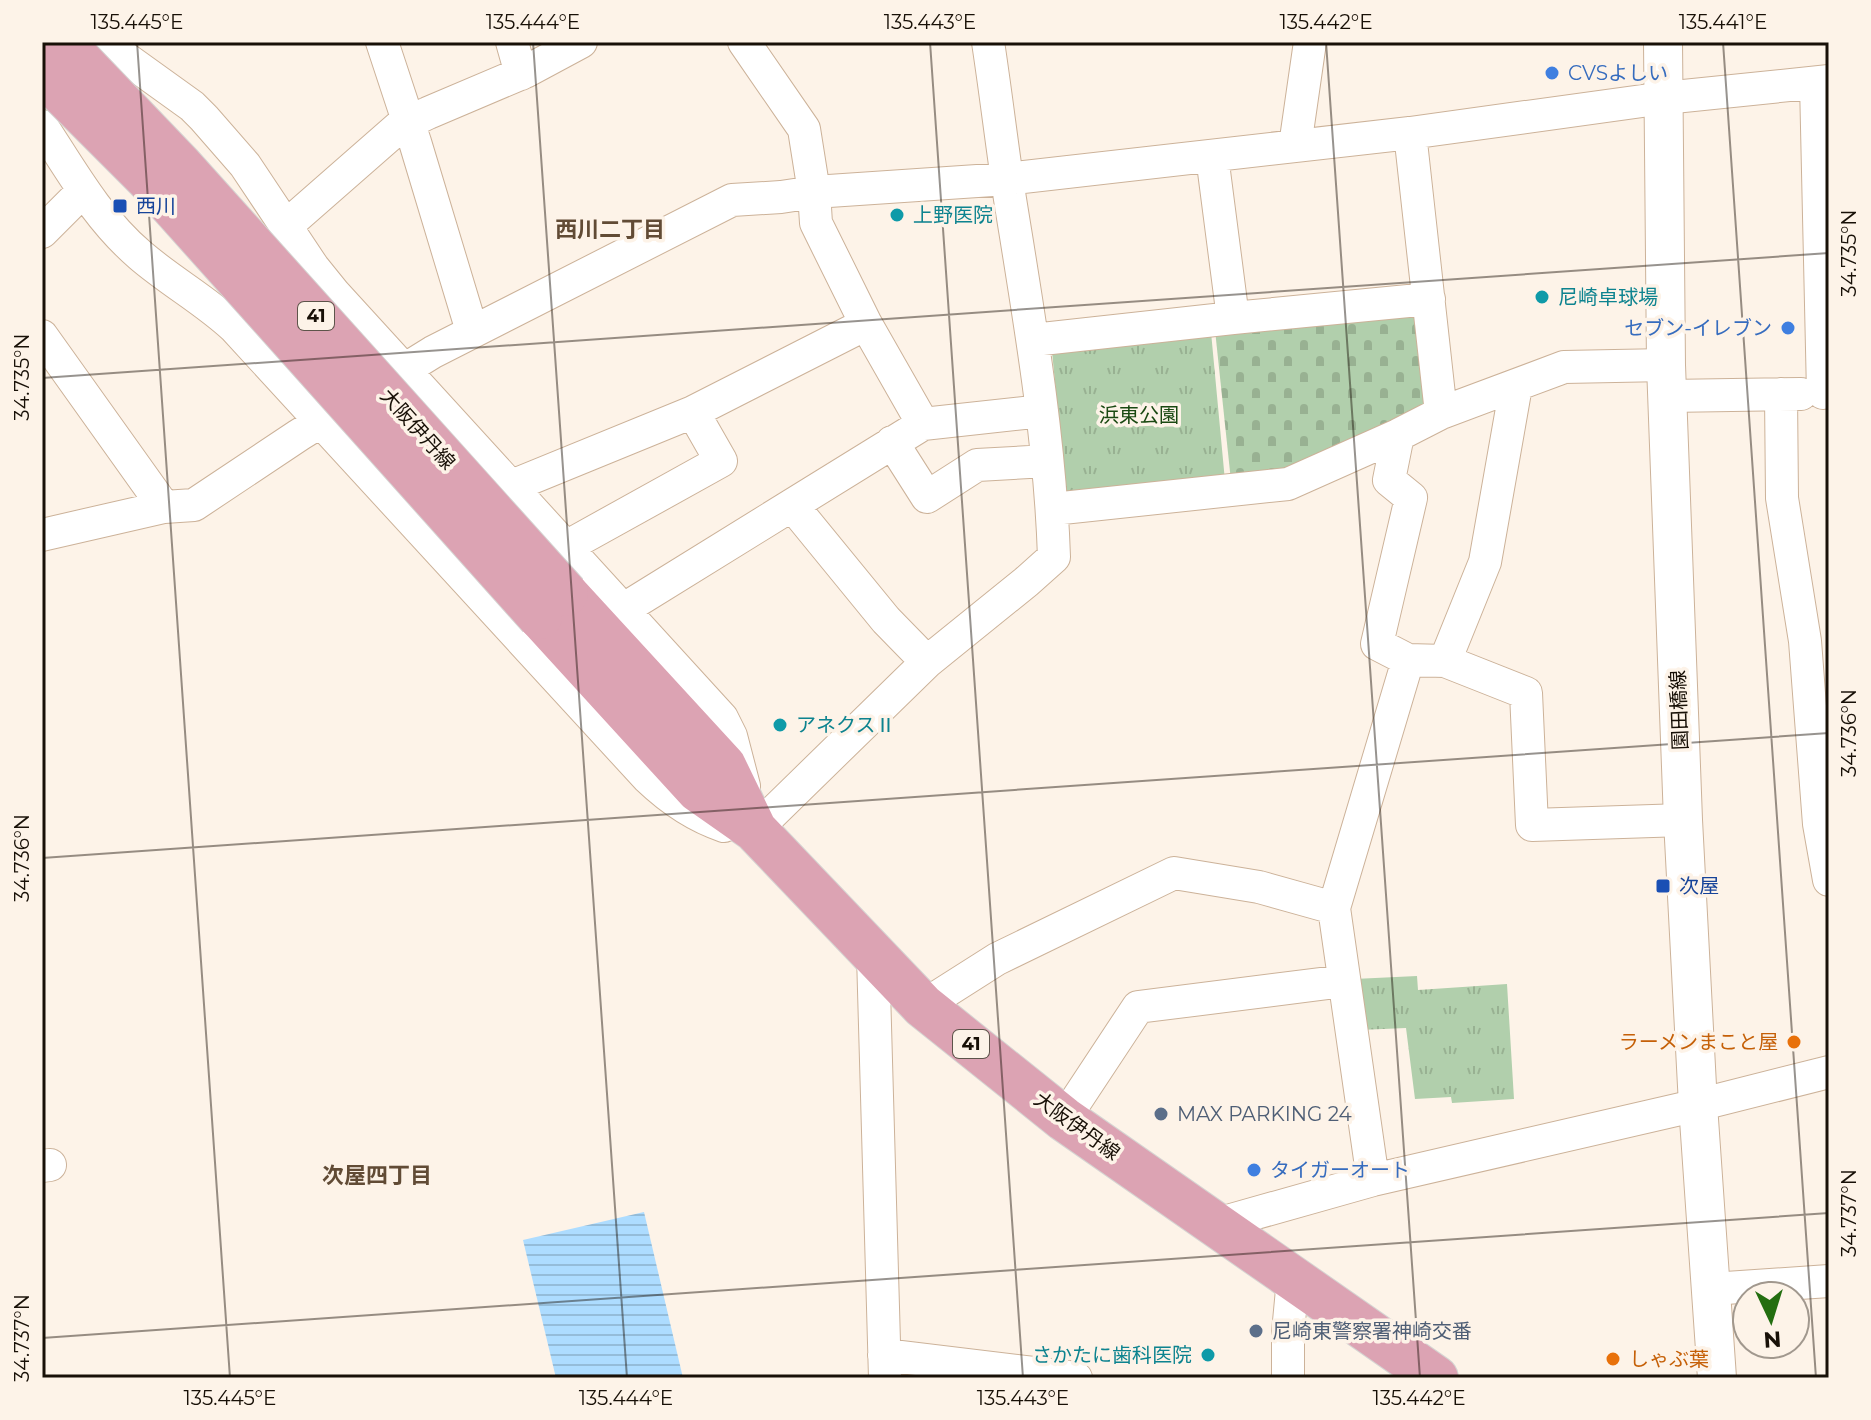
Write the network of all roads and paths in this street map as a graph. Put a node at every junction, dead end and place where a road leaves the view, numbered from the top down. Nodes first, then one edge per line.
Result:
1 (62, 42) edge
2 (101, 42) edge
3 (382, 42) edge
4 (512, 42) edge
5 (581, 42) edge
6 (744, 42) edge
7 (988, 42) edge
8 (1310, 42) edge
9 (1663, 42) edge
10 (42, 73) edge
11 (521, 74) junction
12 (1822, 82) edge
13 (42, 97) edge
14 (1664, 98) junction
15 (408, 122) junction
16 (42, 126) edge
17 (1410, 133) junction
18 (1295, 146) junction
19 (1212, 156) junction
20 (1007, 179) junction
21 (83, 191) junction
22 (814, 192) junction
23 (286, 226) junction
24 (42, 232) edge
25 (1429, 299) junction
26 (1233, 318) junction
27 (866, 324) junction
28 (472, 331) junction
29 (42, 336) edge
30 (1033, 340) junction
31 (405, 370) junction
32 (1667, 381) junction
33 (1516, 386) junction
34 (1826, 393) edge
35 (1781, 394) junction
36 (1042, 411) junction
37 (693, 412) junction
38 (1441, 413) junction
39 (320, 422) junction
40 (923, 424) junction
41 (1398, 435) junction
42 (892, 442) junction
43 (1047, 461) junction
44 (512, 486) junction
45 (792, 505) junction
46 (164, 507) junction
47 (1053, 509) junction
48 (42, 535) edge
49 (566, 547) junction
50 (553, 605) junction
51 (624, 609) junction
52 (1408, 660) junction
53 (1445, 661) junction
54 (927, 662) junction
55 (1820, 723) edge
56 (1683, 820) junction
57 (755, 830) junction
58 (1828, 871) edge
59 (1334, 908) junction
60 (873, 955) junction
61 (1344, 981) junction
62 (923, 1006) junction
63 (1829, 1072) edge
64 (1698, 1105) junction
65 (1064, 1119) junction
66 (1373, 1180) junction
67 (1217, 1224) junction
68 (1293, 1279) junction
69 (1829, 1281) edge
70 (1711, 1289) junction
71 (885, 1367) edge
72 (1076, 1378) edge
73 (1288, 1378) edge
74 (1436, 1378) edge
75 (1717, 1378) edge

1 - 50 main road, 大阪伊丹線 / 41, bridge
2 - 13 street
2 - 23 street
3 - 15 street
4 - 11 street
5 - 11 street
6 - 22 street
7 - 20 street
8 - 18 street
9 - 14 street, 園田橋線
10 - 50 main road, 大阪伊丹線 / 41, bridge
11 - 15 street
12 - 14 street
12 - 34 street
14 - 17 street
14 - 32 street, 園田橋線
15 - 23 street
15 - 28 street
16 - 21 street
17 - 18 street
17 - 25 street
18 - 19 street
19 - 20 street
19 - 26 street
20 - 22 street
20 - 30 street
21 - 24 street
21 - 39 street
22 - 27 street
22 - 28 street
23 - 31 street
25 - 26 street
25 - 38 street
26 - 30 street
27 - 37 street
27 - 40 street
28 - 31 street
29 - 46 street
30 - 36 street
31 - 39 street
31 - 44 street
32 - 33 street
32 - 35 street
32 - 56 street, 園田橋線
33 - 38 street
33 - 53 street
34 - 35 street
35 - 55 street
36 - 40 street
36 - 43 street
37 - 44 street
37 - 49 street
38 - 41 street
39 - 46 street
39 - 57 street
40 - 42 street
41 - 47 street
41 - 52 street
42 - 43 street
42 - 45 street
43 - 47 street
44 - 49 street
45 - 51 street
45 - 54 street
46 - 48 street
47 - 54 street
49 - 51 street
50 - 57 main road, 大阪伊丹線 / 41
51 - 57 street
52 - 53 street
52 - 59 street
53 - 56 street
54 - 57 street
55 - 58 street
56 - 64 street, 園田橋線
57 - 60 main road, 大阪伊丹線 / 41
59 - 61 street
59 - 62 street
60 - 62 main road, 大阪伊丹線 / 41
60 - 71 street
61 - 65 street
61 - 66 street
62 - 65 main road, 大阪伊丹線 / 41
63 - 64 street
64 - 66 street
64 - 70 street, 園田橋線
65 - 67 main road, 大阪伊丹線 / 41
66 - 67 street
67 - 68 main road, 大阪伊丹線 / 41
68 - 73 street
68 - 74 main road, 大阪伊丹線 / 41
69 - 70 street
70 - 75 street, 園田橋線
71 - 72 street

